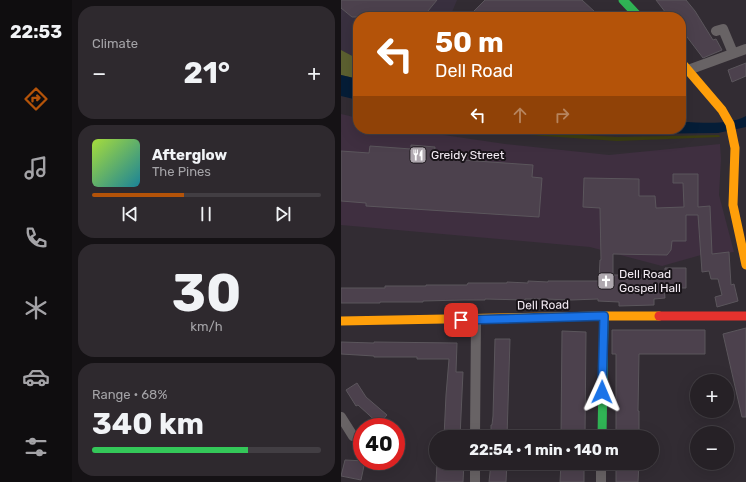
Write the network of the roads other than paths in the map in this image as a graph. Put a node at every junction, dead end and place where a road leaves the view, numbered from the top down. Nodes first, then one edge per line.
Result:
1 (623, 0) edge
2 (634, 12) edge
3 (716, 30) dead end
4 (746, 49) edge
5 (733, 53) junction
6 (702, 65) junction
7 (686, 66) edge
8 (686, 67) edge
9 (695, 79) junction
10 (734, 161) junction
11 (746, 162) edge
12 (746, 265) edge
13 (604, 316) junction
14 (746, 316) edge
15 (476, 320) junction
16 (341, 321) edge
17 (341, 417) edge
18 (475, 430) edge
19 (602, 430) edge
20 (353, 436) dead end
21 (475, 470) edge
22 (601, 470) edge
23 (475, 482) edge
24 (601, 482) edge

1 - 2 street
3 - 5 street
4 - 5 street
5 - 6 street
6 - 7 street
6 - 9 street
8 - 9 street
9 - 10 street
10 - 11 street
10 - 12 street
13 - 14 street, Dell Road
13 - 15 street, Dell Road
13 - 19 street
15 - 16 street, Dell Road
15 - 18 street
17 - 20 street
21 - 23 street
22 - 24 street

